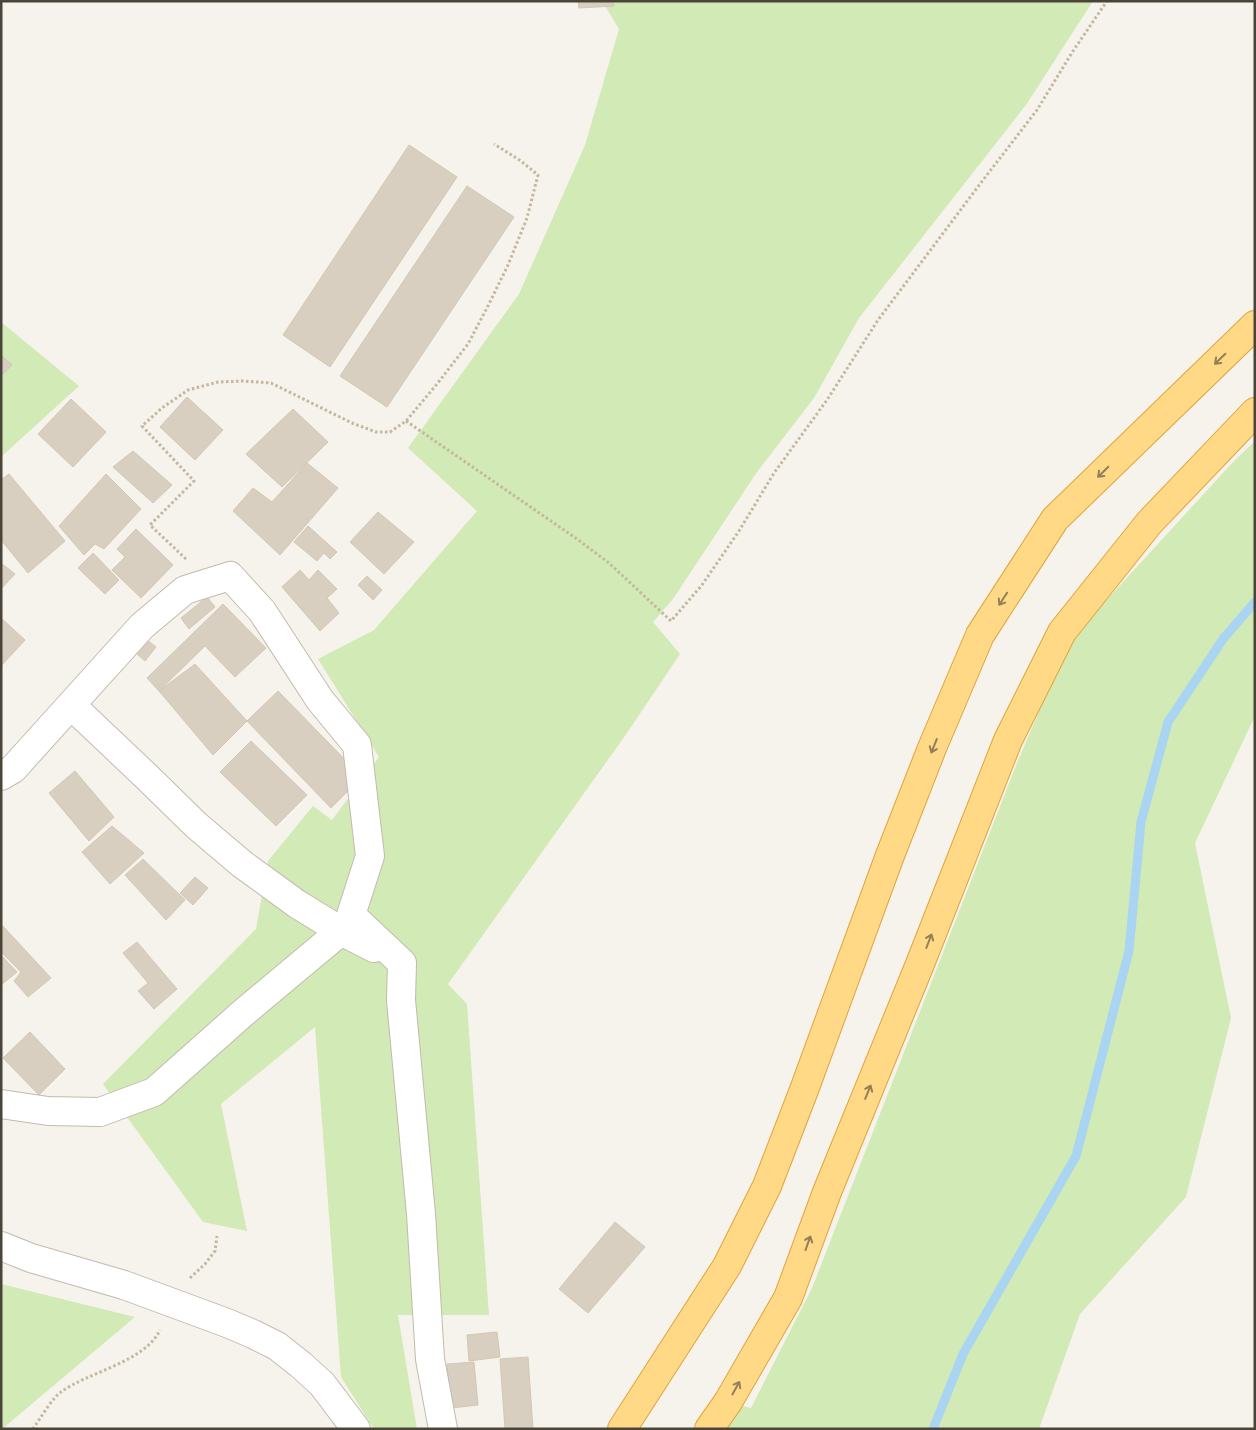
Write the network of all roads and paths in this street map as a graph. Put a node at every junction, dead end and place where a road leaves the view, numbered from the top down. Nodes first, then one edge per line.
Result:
1 (1107, 1) edge
2 (494, 144) dead end
3 (1255, 325) edge
4 (1255, 412) edge
5 (406, 421) junction
6 (210, 582) junction
7 (70, 705) junction
8 (1, 776) edge
9 (341, 931) junction
10 (402, 963) junction
11 (1, 1104) edge
12 (217, 1236) dead end
13 (1, 1246) edge
14 (170, 1302) junction
15 (33, 1429) edge
16 (356, 1429) edge
17 (443, 1429) edge
18 (622, 1429) edge
19 (709, 1429) edge

1 - 5 path
2 - 5 path
3 -> 18 highway
19 -> 4 highway
5 - 6 path
6 - 7 street
6 - 10 street
7 - 8 street
7 - 9 street
9 - 10 street
9 - 11 street
10 - 17 street
12 - 14 path
13 - 14 street
14 - 15 path
14 - 16 street

